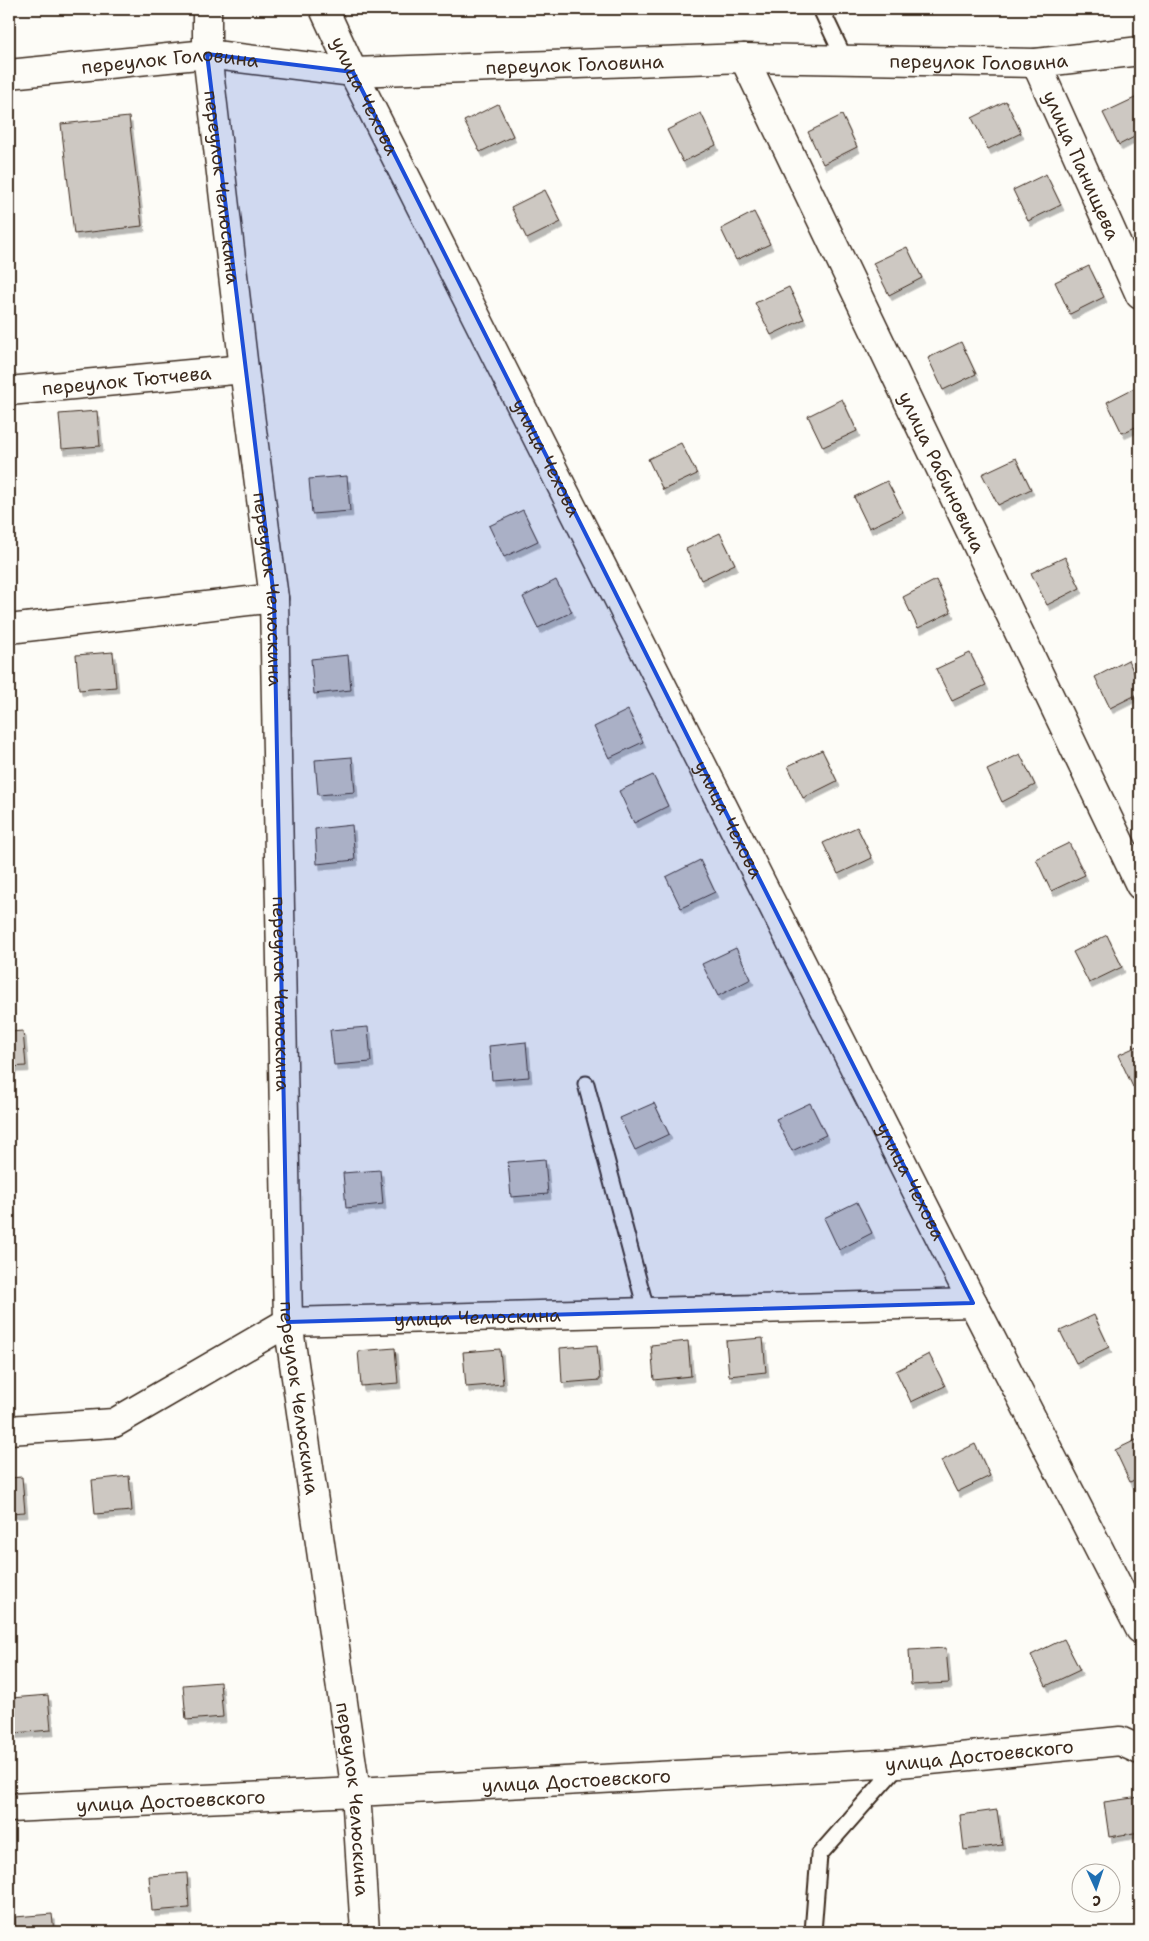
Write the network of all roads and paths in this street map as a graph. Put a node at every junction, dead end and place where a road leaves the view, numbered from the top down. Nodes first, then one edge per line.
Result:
1 (207, 9) edge
2 (324, 9) edge
3 (821, 9) edge
4 (1140, 51) edge
5 (207, 54) junction
6 (744, 58) junction
7 (845, 60) junction
8 (1036, 63) junction
9 (353, 72) junction
10 (9, 74) edge
11 (1140, 295) edge
12 (244, 369) junction
13 (9, 391) edge
14 (274, 598) junction
15 (9, 628) edge
16 (1140, 885) edge
17 (586, 1084) dead end
18 (973, 1303) junction
19 (646, 1312) junction
20 (288, 1322) junction
21 (9, 1430) edge
22 (1140, 1629) edge
23 (1140, 1750) edge
24 (900, 1762) junction
25 (356, 1792) junction
26 (9, 1808) edge
27 (365, 1932) edge
28 (813, 1932) edge

1 - 5 street, переулок Челюскина
2 - 9 street, улица Чехова
3 - 7 lane
4 - 8 street, переулок Головина
5 - 9 street, переулок Головина
5 - 10 street, переулок Головина
5 - 12 street, переулок Челюскина
6 - 7 street, переулок Головина
6 - 9 street, переулок Головина
6 - 16 street, улица Рабиновича
7 - 8 street, переулок Головина
8 - 11 street, улица Панищева
9 - 18 street, улица Чехова
12 - 13 street, переулок Тютчева
12 - 14 street, переулок Челюскина
14 - 15 street
14 - 20 street, переулок Челюскина
17 - 19 lane
18 - 19 street, улица Челюскина
18 - 22 street, улица Чехова
19 - 20 street, улица Челюскина
20 - 21 street, улица Челюскина
20 - 25 street, переулок Челюскина
23 - 24 street, улица Достоевского
24 - 25 street, улица Достоевского
24 - 28 lane
25 - 26 street, улица Достоевского
25 - 27 street, переулок Челюскина

